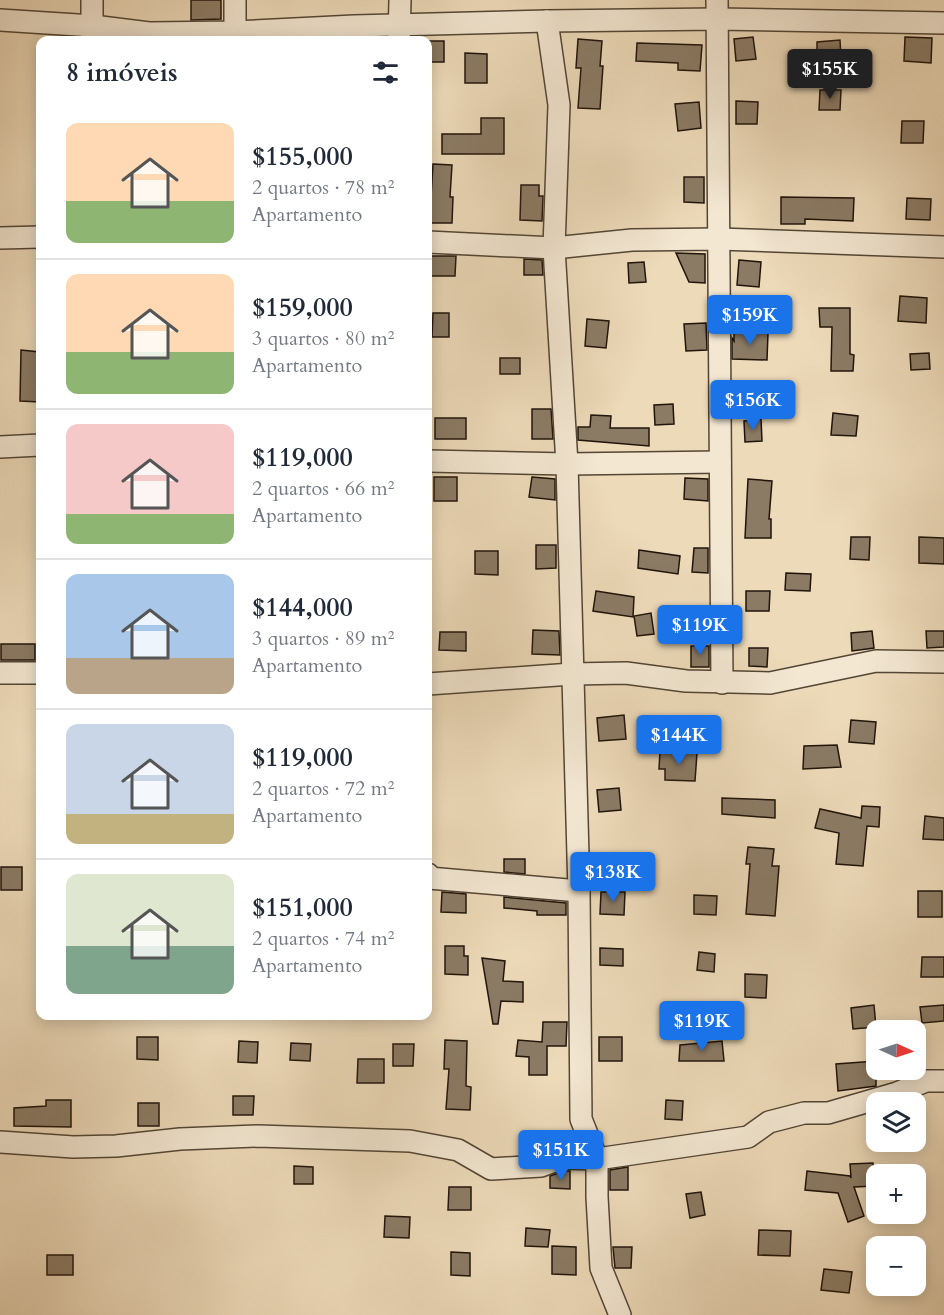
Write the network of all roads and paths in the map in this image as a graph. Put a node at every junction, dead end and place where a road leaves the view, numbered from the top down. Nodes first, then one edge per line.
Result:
1 (92, 0) edge
2 (235, 0) edge
3 (400, 0) edge
4 (717, 9) edge
5 (0, 20) edge
6 (547, 21) junction
7 (944, 23) edge
8 (400, 33) edge
9 (93, 34) edge
10 (235, 36) edge
11 (36, 237) edge
12 (0, 238) edge
13 (719, 239) junction
14 (432, 242) edge
15 (944, 247) edge
16 (554, 248) junction
17 (36, 445) edge
18 (0, 447) edge
19 (432, 461) edge
20 (720, 462) junction
21 (567, 464) junction
22 (944, 662) edge
23 (0, 673) edge
24 (36, 673) edge
25 (572, 674) junction
26 (722, 683) junction
27 (432, 684) edge
28 (432, 878) edge
29 (579, 891) junction
30 (944, 1081) edge
31 (0, 1142) edge
32 (597, 1159) junction
33 (620, 1315) edge

1 - 9 street
2 - 10 street
3 - 8 street
4 - 6 street
4 - 7 street
4 - 13 street
5 - 9 street
6 - 8 street
6 - 16 street
8 - 10 street
9 - 10 street
11 - 12 street
13 - 15 street
13 - 16 street
13 - 20 street
14 - 16 street
16 - 21 street
17 - 18 street
19 - 21 street
20 - 21 street
20 - 26 street
21 - 25 street
22 - 26 street
23 - 24 street
25 - 26 street
25 - 27 street
25 - 29 street
28 - 29 street
29 - 32 street
30 - 32 street
31 - 32 street
32 - 33 street

